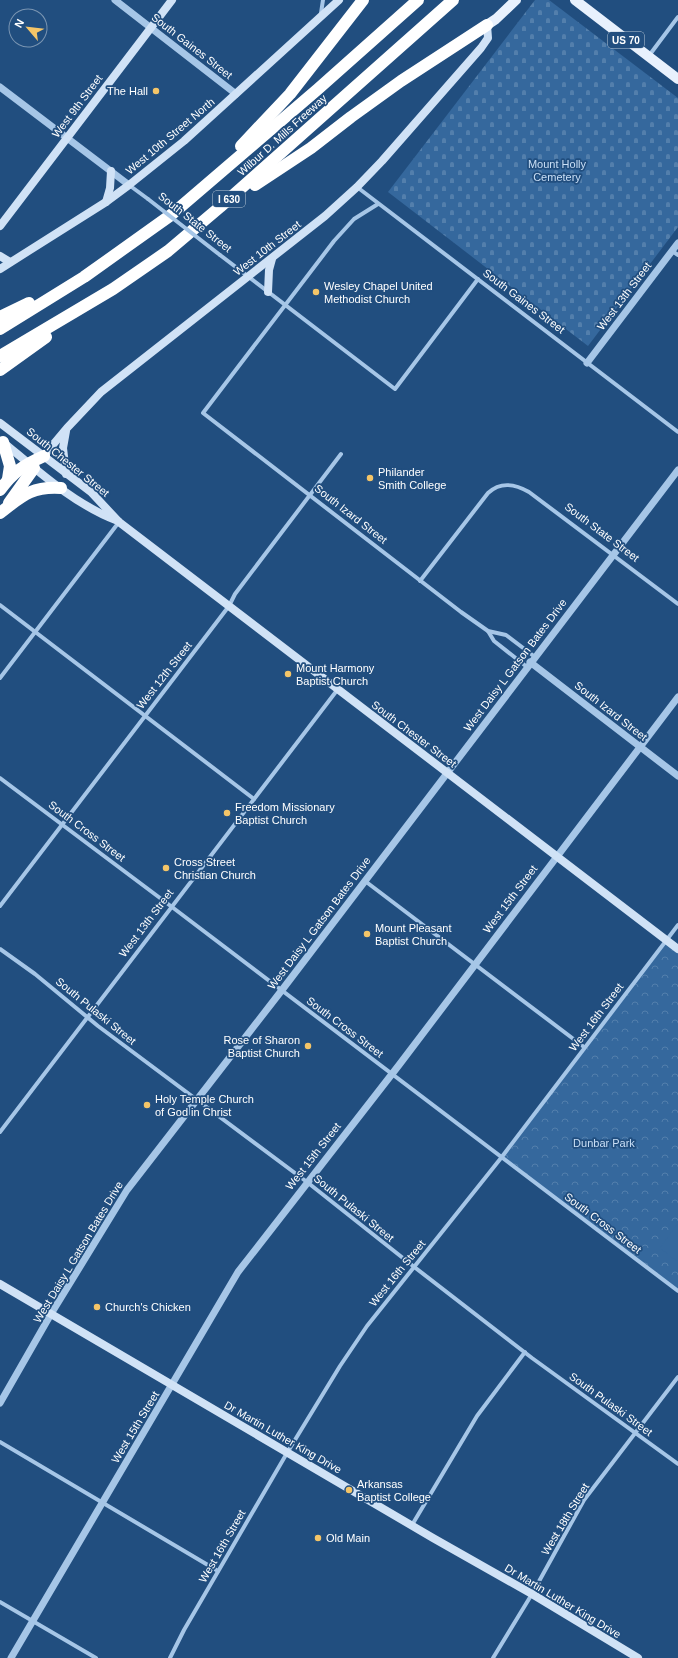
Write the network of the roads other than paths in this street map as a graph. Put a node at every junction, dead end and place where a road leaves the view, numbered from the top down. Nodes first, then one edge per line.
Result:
1 (115, 0) edge
2 (172, 0) edge
3 (323, 0) edge
4 (339, 0) edge
5 (363, 0) edge
6 (410, 0) edge
7 (418, 0) edge
8 (453, 0) edge
9 (459, 0) edge
10 (516, 0) edge
11 (577, 1) edge
12 (437, 14) junction
13 (678, 17) edge
14 (317, 20) junction
15 (487, 25) junction
16 (151, 28) junction
17 (360, 52) junction
18 (648, 57) junction
19 (678, 79) edge
20 (0, 87) edge
21 (236, 94) junction
22 (67, 138) junction
23 (111, 171) junction
24 (129, 185) junction
25 (357, 187) junction
26 (202, 189) junction
27 (106, 202) junction
28 (378, 204) junction
29 (220, 207) junction
30 (0, 226) edge
31 (678, 243) edge
32 (675, 253) edge
33 (0, 256) edge
34 (272, 259) junction
35 (10, 262) junction
36 (0, 269) edge
37 (84, 277) junction
38 (248, 277) junction
39 (478, 279) junction
40 (113, 289) junction
41 (268, 292) junction
42 (286, 305) junction
43 (0, 317) edge
44 (0, 329) edge
45 (0, 356) edge
46 (587, 362) junction
47 (0, 370) edge
48 (0, 423) edge
49 (67, 428) junction
50 (678, 432) edge
51 (1, 441) edge
52 (341, 454) dead end
53 (44, 456) junction
54 (31, 465) junction
55 (678, 470) edge
56 (66, 474) junction
57 (8, 479) junction
58 (62, 488) junction
59 (0, 490) edge
60 (311, 496) junction
61 (0, 513) edge
62 (119, 522) junction
63 (614, 555) junction
64 (420, 581) junction
65 (0, 604) edge
66 (678, 604) edge
67 (229, 606) junction
68 (488, 630) junction
69 (36, 631) junction
70 (531, 662) junction
71 (0, 678) edge
72 (338, 690) junction
73 (678, 697) edge
74 (145, 714) junction
75 (640, 747) junction
76 (447, 772) junction
77 (678, 776) edge
78 (0, 778) edge
79 (254, 799) junction
80 (63, 825) junction
81 (556, 856) junction
82 (365, 881) junction
83 (0, 906) edge
84 (172, 907) junction
85 (678, 925) edge
86 (666, 940) junction
87 (0, 949) edge
88 (678, 949) edge
89 (475, 964) junction
90 (282, 990) junction
91 (87, 1018) junction
92 (584, 1047) junction
93 (391, 1074) junction
94 (197, 1100) junction
95 (0, 1132) edge
96 (501, 1158) junction
97 (307, 1182) junction
98 (413, 1266) junction
99 (0, 1284) edge
100 (678, 1291) edge
101 (52, 1314) junction
102 (526, 1352) junction
103 (678, 1377) edge
104 (172, 1384) junction
105 (0, 1403) edge
106 (635, 1433) junction
107 (0, 1442) edge
108 (287, 1453) junction
109 (678, 1464) edge
110 (102, 1504) junction
111 (412, 1525) junction
112 (218, 1571) junction
113 (532, 1594) junction
114 (0, 1602) edge
115 (33, 1621) junction
116 (11, 1658) edge
117 (96, 1658) edge
118 (170, 1658) edge
119 (493, 1658) edge
120 (638, 1658) edge

1 - 16 street, South Gaines Street
2 - 16 main road, West 9th Street
3 - 14 street
4 - 14 main road, West 10th Street North
5 - 26 highway
6 - 17 highway
7 - 17 highway, Wilbur D. Mills Freeway / I 630
8 - 12 highway, Wilbur D. Mills Freeway / I 630
9 - 12 highway
10 - 15 main road
11 - 18 main road, US 70
12 - 29 highway, Wilbur D. Mills Freeway / I 630
13 - 18 street
14 - 21 main road, West 10th Street North
15 - 25 main road, West 10th Street
15 - 29 highway
16 - 21 street, South Gaines Street
16 - 22 main road, West 9th Street
17 - 26 highway, Wilbur D. Mills Freeway / I 630
18 - 19 main road, US 70
20 - 22 street, South State Street
21 - 24 main road, West 10th Street North
22 - 23 street, South State Street
22 - 30 main road, West 9th Street
23 - 24 street, South State Street
23 - 27 main road
24 - 27 main road, West 10th Street North
24 - 38 street, South State Street, bridge
25 - 28 street, South Gaines Street
25 - 34 main road, West 10th Street
26 - 37 highway, Wilbur D. Mills Freeway / I 630
27 - 35 main road, West 10th Street North
28 - 39 street, South Gaines Street
28 - 42 street
29 - 40 highway, Wilbur D. Mills Freeway / I 630
31 - 32 street, West 13th Street
32 - 46 street, West 13th Street
33 - 35 main road
34 - 38 main road, West 10th Street
34 - 41 main road
35 - 36 main road, West 10th Street North
37 - 43 highway
37 - 44 highway, Wilbur D. Mills Freeway / I 630
38 - 41 street, South State Street
38 - 49 main road, West 10th Street
39 - 42 street, South State Street
39 - 46 street, South Gaines Street
40 - 45 highway, Wilbur D. Mills Freeway / I 630
40 - 47 highway
41 - 42 street, South State Street
42 - 60 street, South Izard Street
46 - 50 street, South Gaines Street
48 - 53 main road, South Chester Street
49 - 53 main road, West 10th Street
49 - 56 main road
51 - 54 main road, South Chester Street
51 - 57 highway
52 - 60 street, West 12th Street
53 - 54 highway
53 - 56 main road, South Chester Street
54 - 57 highway
54 - 58 main road, South Chester Street
54 - 61 highway
55 - 63 street, West Daisy L Gatson Bates Drive
56 - 62 main road, South Chester Street
57 - 59 highway
58 - 61 highway
58 - 62 main road, South Chester Street
60 - 64 street, South Izard Street
60 - 67 street, West 12th Street
62 - 67 main road, South Chester Street
62 - 69 street
63 - 64 street, South State Street
63 - 66 street, South State Street
63 - 70 street, West Daisy L Gatson Bates Drive
64 - 68 street, South Izard Street
65 - 69 street
67 - 72 main road, South Chester Street
67 - 74 street, West 12th Street
68 - 70 street, South Izard Street
68 - 70 street, South Izard Street
69 - 71 street
69 - 74 street
70 - 75 street, South Izard Street
70 - 76 street, West Daisy L Gatson Bates Drive
72 - 76 main road, South Chester Street
72 - 79 street, West 13th Street
73 - 75 street, West 15th Street
74 - 79 street
74 - 80 street, West 12th Street
75 - 77 street, South Izard Street
75 - 81 street, West 15th Street
76 - 81 main road, South Chester Street
76 - 82 street, West Daisy L Gatson Bates Drive
78 - 80 street, South Cross Street
79 - 84 street, West 13th Street
80 - 83 street, West 12th Street
80 - 84 street, South Cross Street
81 - 86 main road, South Chester Street
81 - 89 street, West 15th Street
82 - 89 street
82 - 90 street, West Daisy L Gatson Bates Drive
84 - 90 street, South Cross Street
84 - 91 street, West 13th Street
85 - 86 street, West 16th Street
86 - 88 main road, South Chester Street
86 - 92 street, West 16th Street
87 - 91 street, South Pulaski Street
89 - 92 street
89 - 93 street, West 15th Street
90 - 93 street, South Cross Street
90 - 94 street, West Daisy L Gatson Bates Drive
91 - 94 street, South Pulaski Street
91 - 95 street, West 13th Street
92 - 96 street, West 16th Street
93 - 96 street, South Cross Street
93 - 97 street, West 15th Street
94 - 97 street, South Pulaski Street
94 - 101 street, West Daisy L Gatson Bates Drive
96 - 98 street, West 16th Street
96 - 100 street, South Cross Street
97 - 98 street, South Pulaski Street
97 - 104 street, West 15th Street
98 - 102 street, South Pulaski Street
98 - 108 street, West 16th Street
99 - 101 main road, Dr Martin Luther King Drive
101 - 104 main road, Dr Martin Luther King Drive
101 - 105 street, West Daisy L Gatson Bates Drive
102 - 106 street, South Pulaski Street
102 - 111 street
103 - 106 street, West 18th Street
104 - 108 main road, Dr Martin Luther King Drive
104 - 110 street, West 15th Street
106 - 109 street, South Pulaski Street
106 - 113 street, West 18th Street
107 - 110 street
108 - 111 main road, Dr Martin Luther King Drive
108 - 112 street, West 16th Street
110 - 112 street
110 - 115 street, West 15th Street
111 - 113 main road, Dr Martin Luther King Drive
112 - 118 street, West 16th Street
113 - 119 street, West 18th Street
113 - 120 main road, Dr Martin Luther King Drive
114 - 115 street
115 - 116 street, West 15th Street
115 - 117 street

